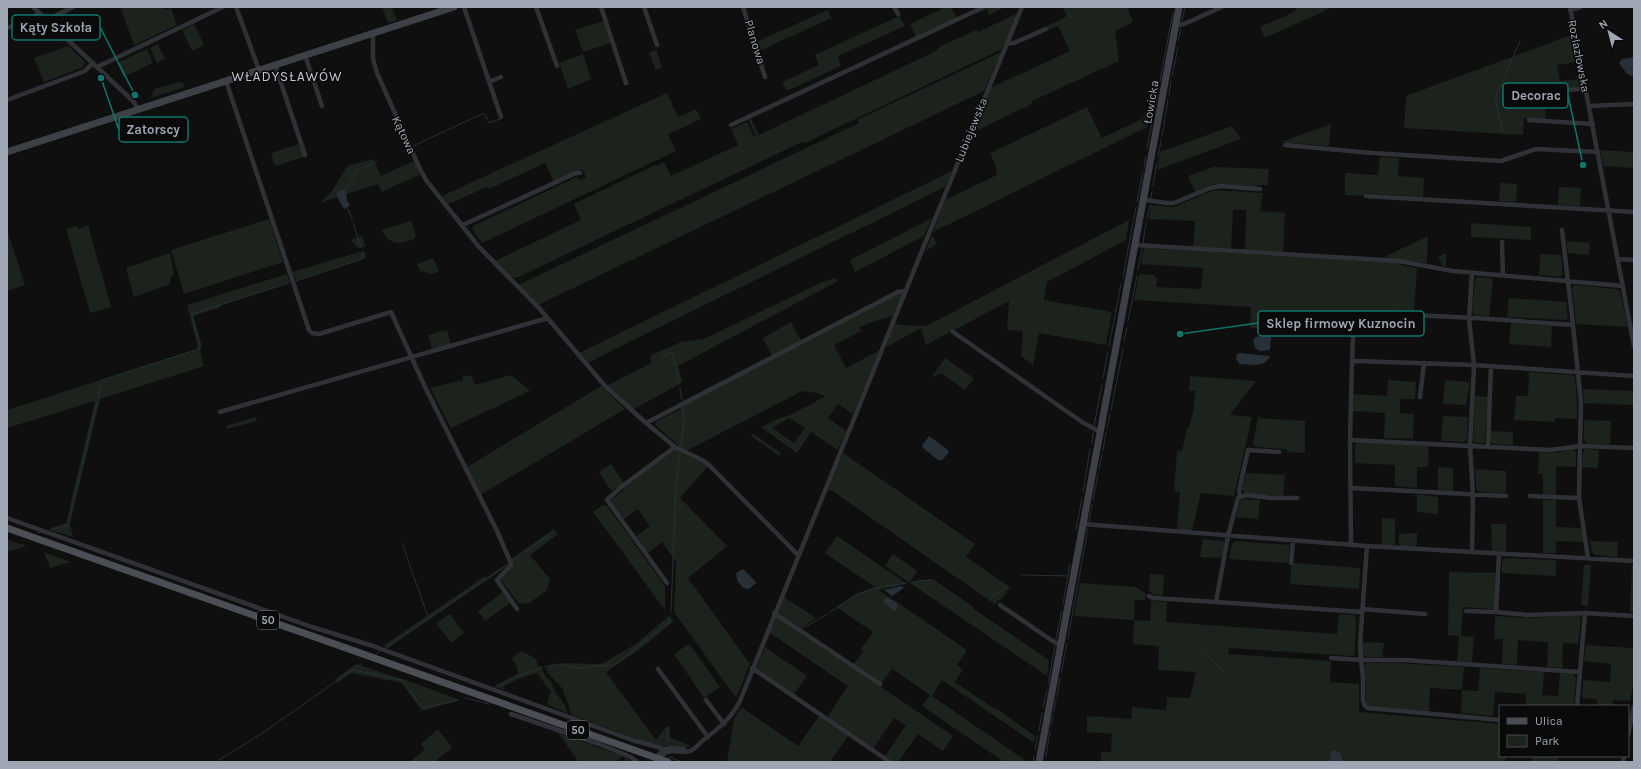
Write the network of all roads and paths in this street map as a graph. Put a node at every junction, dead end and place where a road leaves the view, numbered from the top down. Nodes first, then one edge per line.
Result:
1 (33, 7) edge
2 (73, 7) edge
3 (223, 7) edge
4 (236, 7) edge
5 (454, 7) edge
6 (464, 7) edge
7 (536, 7) edge
8 (602, 7) edge
9 (644, 7) edge
10 (742, 7) edge
11 (894, 7) edge
12 (984, 7) edge
13 (1022, 7) edge
14 (1179, 7) edge
15 (1222, 7) edge
16 (1581, 7) edge
17 (1570, 9) edge
18 (39, 13) junction
19 (898, 14) dead end
20 (47, 20) junction
21 (1176, 25) junction
22 (7, 28) edge
23 (1046, 29) dead end
24 (373, 33) junction
25 (1007, 43) junction
26 (657, 45) dead end
27 (305, 55) junction
28 (93, 63) junction
29 (275, 65) junction
30 (557, 66) dead end
31 (98, 67) junction
32 (259, 70) junction
33 (501, 77) dead end
34 (766, 77) dead end
35 (226, 81) junction
36 (489, 82) junction
37 (626, 83) dead end
38 (1586, 88) junction
39 (1568, 90) dead end
40 (7, 100) edge
41 (1634, 104) edge
42 (322, 106) dead end
43 (1589, 106) junction
44 (138, 110) junction
45 (501, 117) dead end
46 (1528, 120) dead end
47 (1593, 124) junction
48 (731, 125) dead end
49 (1285, 146) dead end
50 (7, 152) edge
51 (1598, 152) junction
52 (305, 155) dead end
53 (580, 173) dead end
54 (1260, 189) dead end
55 (1366, 196) dead end
56 (1144, 200) junction
57 (1608, 210) junction
58 (1634, 212) edge
59 (463, 225) junction
60 (1562, 230) dead end
61 (1502, 242) dead end
62 (1135, 245) junction
63 (1618, 258) junction
64 (1634, 260) edge
65 (1472, 273) junction
66 (1503, 275) junction
67 (1567, 281) junction
68 (1623, 286) junction
69 (906, 290) junction
70 (1388, 314) dead end
71 (1354, 315) dead end
72 (548, 318) junction
73 (1469, 318) junction
74 (1573, 325) junction
75 (1632, 327) edge
76 (953, 332) dead end
77 (1634, 346) edge
78 (411, 358) junction
79 (1352, 362) junction
80 (1424, 363) junction
81 (1474, 365) junction
82 (1491, 366) junction
83 (1578, 372) junction
84 (1634, 376) edge
85 (1420, 396) dead end
86 (220, 412) dead end
87 (646, 423) junction
88 (1100, 432) junction
89 (1350, 440) junction
90 (1470, 446) junction
91 (1488, 446) junction
92 (1580, 446) junction
93 (675, 447) junction
94 (1634, 448) edge
95 (1279, 452) dead end
96 (1351, 488) junction
97 (1473, 495) junction
98 (1506, 496) dead end
99 (1530, 496) dead end
100 (1240, 497) junction
101 (1297, 498) dead end
102 (1579, 498) junction
103 (7, 518) edge
104 (1083, 524) junction
105 (7, 528) edge
106 (1228, 536) junction
107 (1293, 540) junction
108 (1351, 545) junction
109 (1367, 546) junction
110 (1472, 552) junction
111 (1499, 554) junction
112 (798, 555) junction
113 (1588, 558) junction
114 (1634, 561) edge
115 (1291, 563) dead end
116 (667, 584) dead end
117 (1149, 596) dead end
118 (1216, 602) junction
119 (1000, 605) dead end
120 (518, 609) dead end
121 (1362, 611) junction
122 (1466, 611) dead end
123 (1496, 612) junction
124 (774, 613) junction
125 (1585, 613) junction
126 (1425, 614) dead end
127 (1634, 616) edge
128 (1060, 645) junction
129 (1331, 658) dead end
130 (1361, 660) junction
131 (752, 668) junction
132 (658, 669) dead end
133 (1580, 672) junction
134 (880, 684) dead end
135 (706, 700) dead end
136 (1577, 705) edge
137 (1634, 707) edge
138 (511, 714) dead end
139 (1499, 720) edge
140 (724, 724) junction
141 (1629, 728) edge
142 (708, 737) junction
143 (665, 750) junction
144 (658, 760) edge
145 (637, 762) edge
146 (668, 762) edge
147 (890, 762) edge
148 (1038, 762) edge

1 - 18 street
2 - 20 street
3 - 31 street
4 - 32 street
5 - 24 street
6 - 36 street
7 - 30 street
8 - 37 street
9 - 26 street
10 - 34 street, Planowa
11 - 19 street
12 - 48 street
13 - 25 street, Lubiejewska
14 - 21 street, Łowicka
15 - 21 street
16 - 17 street
17 - 38 street, Rozlazłowska
18 - 20 street
18 - 22 street
20 - 28 street
21 - 56 street, Łowicka
23 - 25 street
24 - 27 street
24 - 59 street, Kątowa
25 - 69 street, Lubiejewska
27 - 29 street
27 - 42 street
28 - 31 street
28 - 40 street
29 - 32 street
29 - 52 street
31 - 44 street
32 - 35 street
33 - 36 street
35 - 44 street
35 - 78 street
36 - 45 street
38 - 39 street
38 - 43 street, Rozlazłowska
41 - 43 street
43 - 47 street, Rozlazłowska
44 - 50 street
46 - 47 street
47 - 51 street, Rozlazłowska
49 - 51 street
51 - 57 street, Rozlazłowska
53 - 59 street
54 - 56 street
55 - 57 street
56 - 62 street, Łowicka
57 - 58 street
57 - 63 street, Rozlazłowska
59 - 72 street, Kątowa
60 - 67 street
61 - 66 street
62 - 65 street
62 - 88 street, Łowicka
63 - 64 street
63 - 68 street, Rozlazłowska
65 - 66 street
65 - 73 street
66 - 67 street
67 - 68 street
67 - 74 street
68 - 75 street, Rozlazłowska
69 - 87 street
69 - 112 street, Lubiejewska
70 - 73 street
71 - 79 street
72 - 78 street
72 - 87 street, Kątowa
73 - 74 street
73 - 81 street
74 - 83 street
75 - 77 street, Rozlazłowska
76 - 88 street
78 - 86 street
78 - 120 street
79 - 80 street
79 - 89 street
80 - 81 street
80 - 85 street
81 - 82 street
81 - 90 street
82 - 83 street
82 - 91 street
83 - 84 street
83 - 92 street
87 - 93 street, Kątowa
88 - 104 street, Łowicka
89 - 90 street
89 - 96 street
90 - 91 street
90 - 97 street
91 - 92 street
92 - 94 street
92 - 102 street
93 - 112 street, Kątowa
93 - 116 street
95 - 100 street
96 - 97 street
96 - 108 street
97 - 98 street
97 - 110 street
99 - 102 street
100 - 101 street
100 - 106 street
102 - 113 street
103 - 143 street, Lubiejewska
104 - 106 street
104 - 128 street, Łowicka
105 - 144 main road, 50
106 - 107 street
106 - 118 street
107 - 108 street
107 - 115 street
108 - 109 street
109 - 110 street
109 - 121 street
110 - 111 street
111 - 113 street
111 - 123 street
112 - 124 street, Lubiejewska
113 - 114 street
117 - 118 street
118 - 121 street
119 - 128 street
121 - 126 street
121 - 130 street
122 - 123 street
123 - 125 street
124 - 131 street, Lubiejewska
124 - 134 street
125 - 127 street
125 - 133 street
128 - 148 street, Łowicka
129 - 130 street
130 - 133 street
130 - 139 street
131 - 140 street, Lubiejewska
131 - 147 street
132 - 142 street
133 - 136 street
135 - 140 street
137 - 141 street
138 - 145 street
140 - 142 street, Lubiejewska
142 - 143 street, Lubiejewska
143 - 144 street
144 - 146 main road, 50

